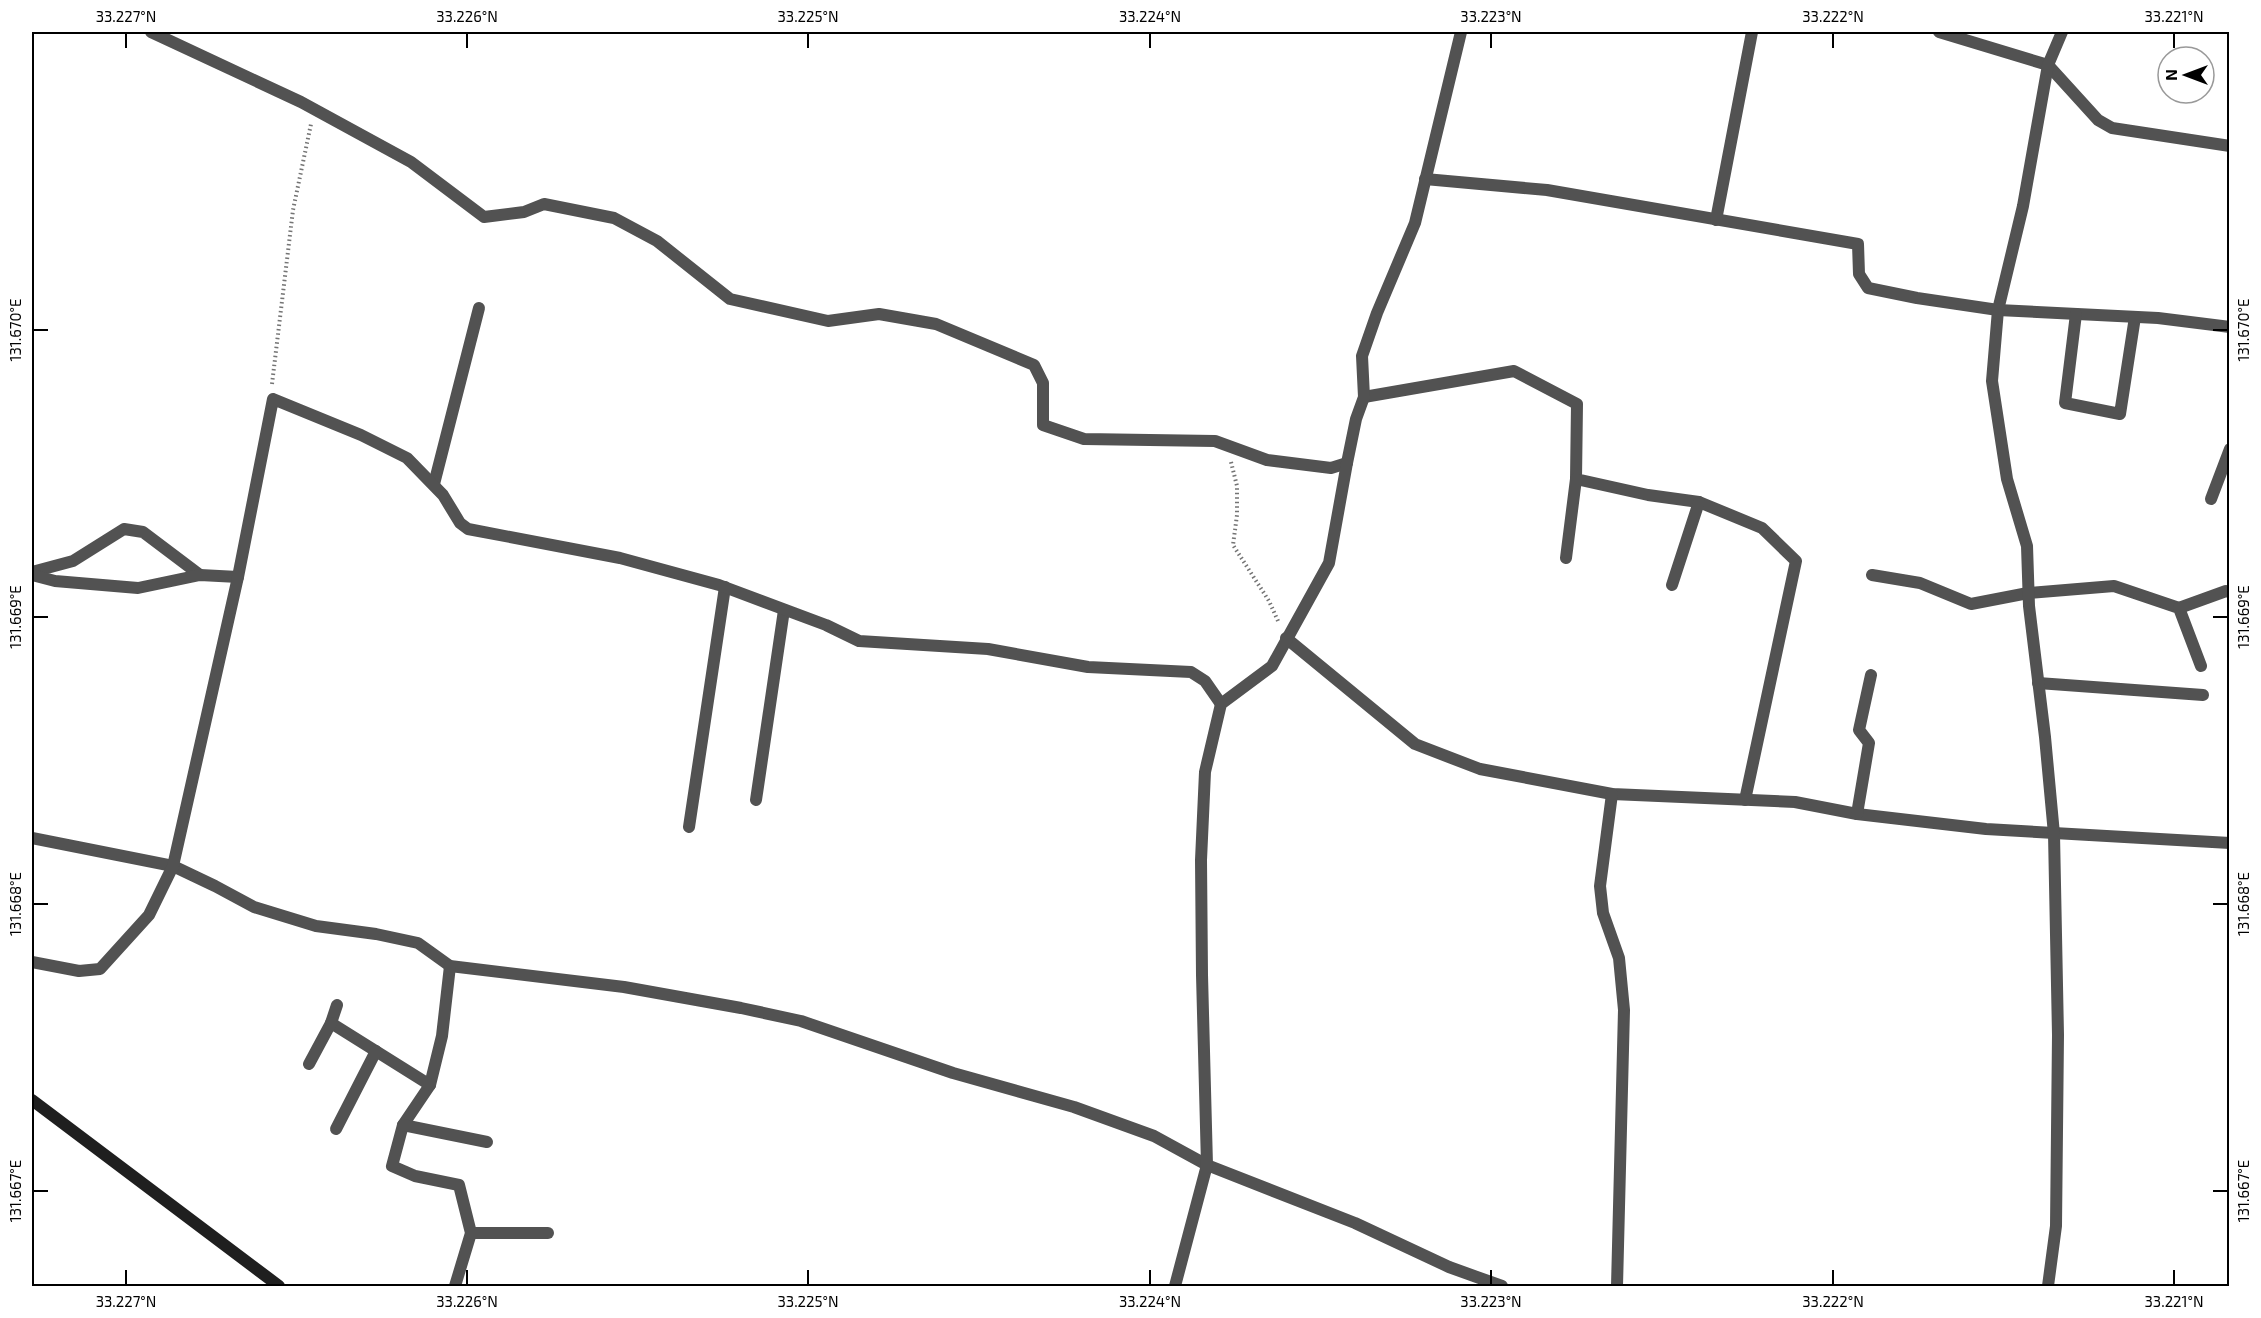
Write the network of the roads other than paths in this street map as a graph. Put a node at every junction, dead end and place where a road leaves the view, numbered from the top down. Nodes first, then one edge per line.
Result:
1 (150, 32) edge
2 (1461, 32) edge
3 (1752, 32) edge
4 (1938, 32) edge
5 (2062, 32) edge
6 (2048, 65) junction
7 (2229, 146) edge
8 (1425, 179) junction
9 (1716, 220) junction
10 (479, 308) dead end
11 (1998, 310) junction
12 (2076, 314) junction
13 (2134, 317) junction
14 (2229, 327) edge
15 (1364, 397) junction
16 (2229, 449) edge
17 (1347, 464) junction
18 (1576, 479) junction
19 (434, 484) junction
20 (2211, 499) dead end
21 (1699, 502) junction
22 (1566, 558) dead end
23 (32, 574) edge
24 (200, 574) junction
25 (1872, 575) dead end
26 (238, 577) junction
27 (1672, 585) dead end
28 (725, 587) junction
29 (2229, 592) edge
30 (2028, 593) junction
31 (2179, 608) junction
32 (784, 610) junction
33 (1286, 638) junction
34 (2201, 666) dead end
35 (1871, 675) dead end
36 (2038, 683) junction
37 (2204, 694) dead end
38 (1221, 704) junction
39 (1612, 794) junction
40 (756, 800) dead end
41 (1745, 800) junction
42 (1857, 814) junction
43 (689, 827) dead end
44 (2054, 834) junction
45 (32, 838) edge
46 (2229, 843) edge
47 (173, 866) junction
48 (32, 962) edge
49 (450, 966) junction
50 (337, 1005) dead end
51 (331, 1023) junction
52 (376, 1051) junction
53 (309, 1064) dead end
54 (430, 1085) junction
55 (32, 1100) edge
56 (404, 1125) junction
57 (336, 1129) dead end
58 (487, 1142) dead end
59 (1207, 1165) junction
60 (471, 1233) junction
61 (548, 1233) dead end
62 (279, 1287) edge
63 (455, 1287) edge
64 (1175, 1287) edge
65 (1502, 1287) edge
66 (1617, 1287) edge
67 (2048, 1287) edge

1 - 17 street
2 - 8 street
3 - 9 street
4 - 6 street
5 - 6 street
6 - 7 street
6 - 11 street
8 - 9 street
8 - 15 street
9 - 11 street
10 - 19 street
11 - 12 street
11 - 30 street
12 - 13 street
12 - 13 street
13 - 14 street
15 - 17 street
15 - 18 street
16 - 20 street
17 - 33 street
18 - 21 street
18 - 22 street
19 - 26 street
19 - 28 street
21 - 27 street
21 - 41 street
23 - 24 street
23 - 24 street
24 - 26 street
25 - 30 street
26 - 47 street
28 - 32 street
28 - 43 street
29 - 31 street
30 - 31 street
30 - 36 street
31 - 34 street
32 - 38 street
32 - 40 street
33 - 38 street
33 - 39 street
35 - 42 street
36 - 37 street
36 - 44 street
38 - 59 street
39 - 41 street
39 - 66 street
41 - 42 street
42 - 44 street
44 - 46 street
44 - 67 street
45 - 47 street
47 - 48 street
47 - 49 street
49 - 54 street
49 - 59 street
50 - 51 street
51 - 52 street
51 - 53 street
52 - 54 street
52 - 57 street
54 - 56 street
55 - 62 street
56 - 58 street
56 - 60 street
59 - 64 street
59 - 65 street
60 - 61 street
60 - 63 street

